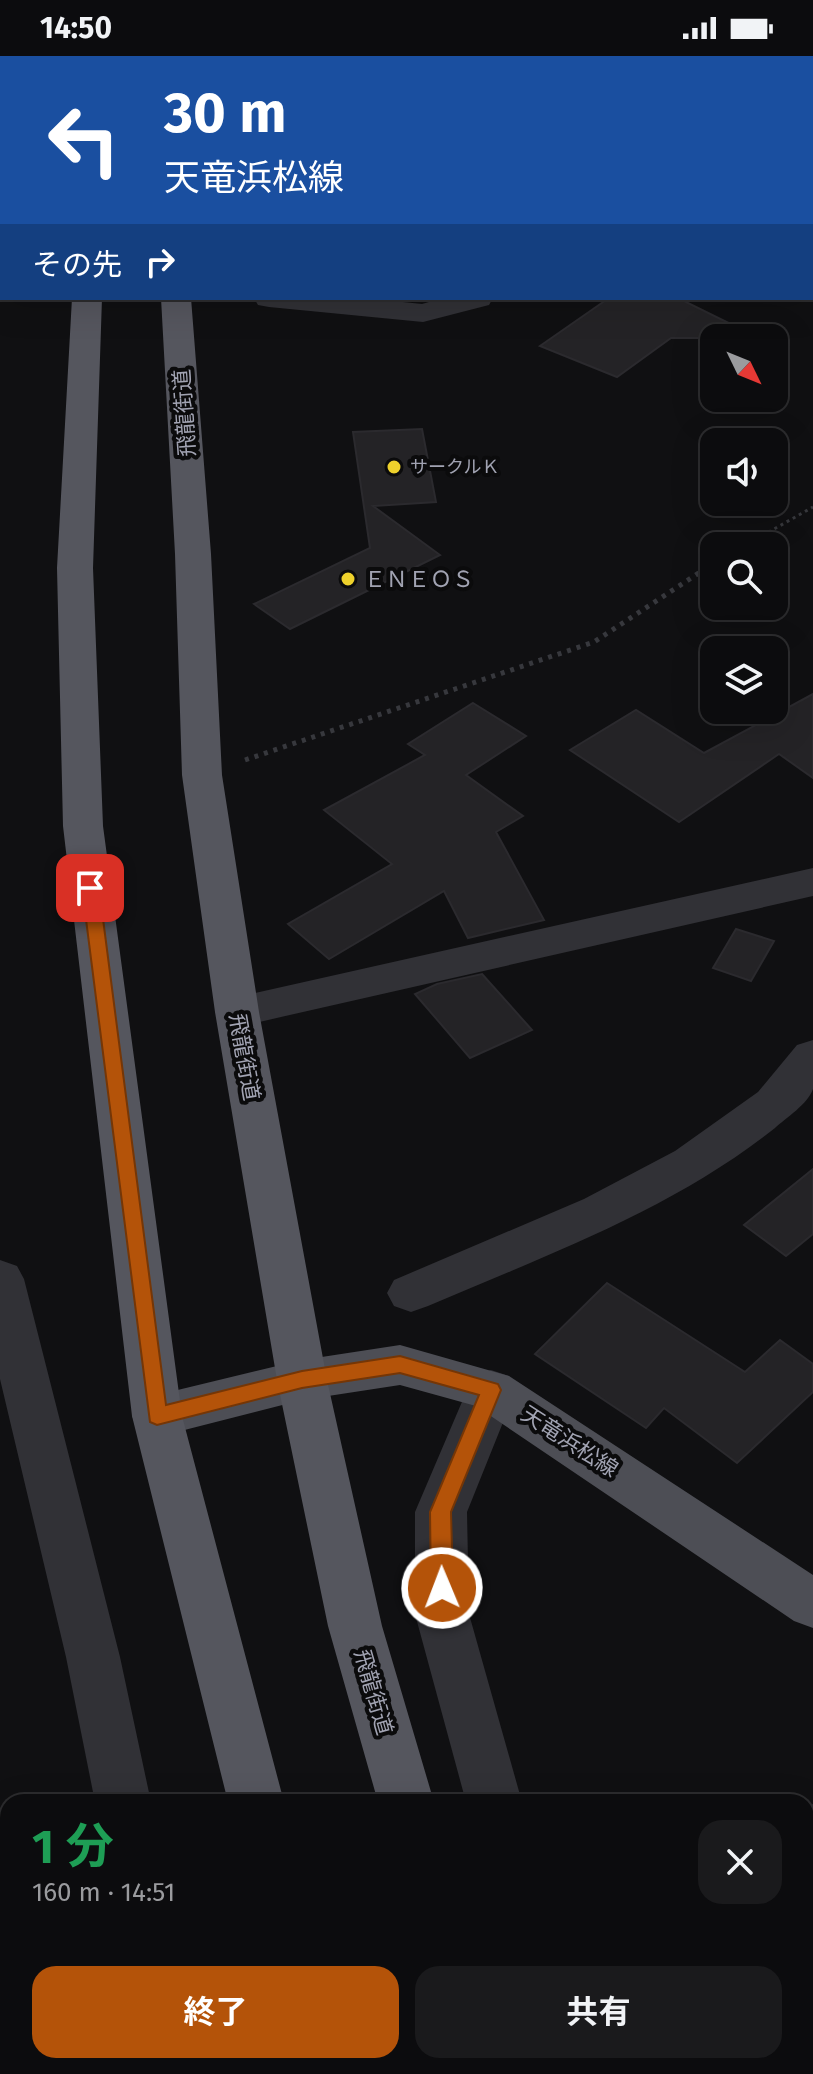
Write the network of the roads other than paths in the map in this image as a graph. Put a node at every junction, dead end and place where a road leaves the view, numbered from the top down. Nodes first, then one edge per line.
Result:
1 (87, 300) edge
2 (176, 300) edge
3 (290, 300) edge
4 (471, 300) edge
5 (813, 882) edge
6 (237, 1012) junction
7 (813, 1056) edge
8 (0, 1279) edge
9 (411, 1293) dead end
10 (302, 1380) junction
11 (491, 1390) junction
12 (157, 1416) junction
13 (813, 1604) edge
14 (121, 1794) edge
15 (254, 1794) edge
16 (404, 1794) edge
17 (492, 1794) edge

1 - 12 highway
2 - 6 highway, 飛龍街道
3 - 4 street
5 - 6 street
6 - 10 highway, 飛龍街道
7 - 9 street
8 - 14 street
10 - 11 main road, 天竜浜松線
10 - 12 main road, 天竜浜松線
10 - 16 highway, 飛龍街道
11 - 13 main road, 天竜浜松線
11 - 17 street
12 - 15 highway

